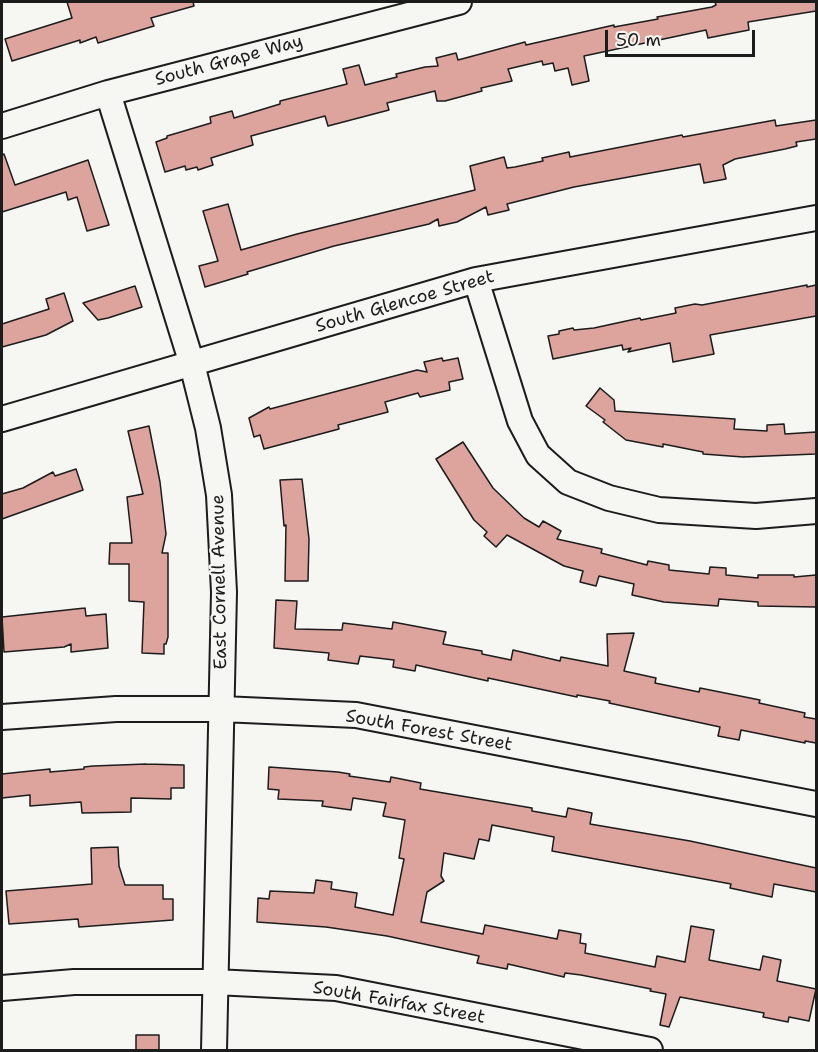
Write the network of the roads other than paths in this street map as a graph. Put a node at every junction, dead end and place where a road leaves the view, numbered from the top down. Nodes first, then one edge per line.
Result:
1 (459, 2) edge
2 (108, 93) junction
3 (2, 126) edge
4 (816, 218) edge
5 (476, 280) junction
6 (192, 364) junction
7 (2, 419) edge
8 (816, 512) edge
9 (222, 709) junction
10 (2, 717) edge
11 (816, 804) edge
12 (215, 982) junction
13 (2, 988) edge
14 (214, 1050) edge
15 (650, 1050) edge

1 - 2 street, South Grape Way
2 - 3 street, South Grape Way
2 - 6 street, East Cornell Avenue
4 - 5 street, South Glencoe Street
5 - 6 street, South Glencoe Street
5 - 8 street
6 - 7 street, South Glencoe Street
6 - 9 street, East Cornell Avenue
9 - 10 street, South Forest Street
9 - 11 street, South Forest Street
9 - 12 street, East Cornell Avenue
12 - 13 street, South Fairfax Street
12 - 14 street, East Cornell Avenue
12 - 15 street, South Fairfax Street

